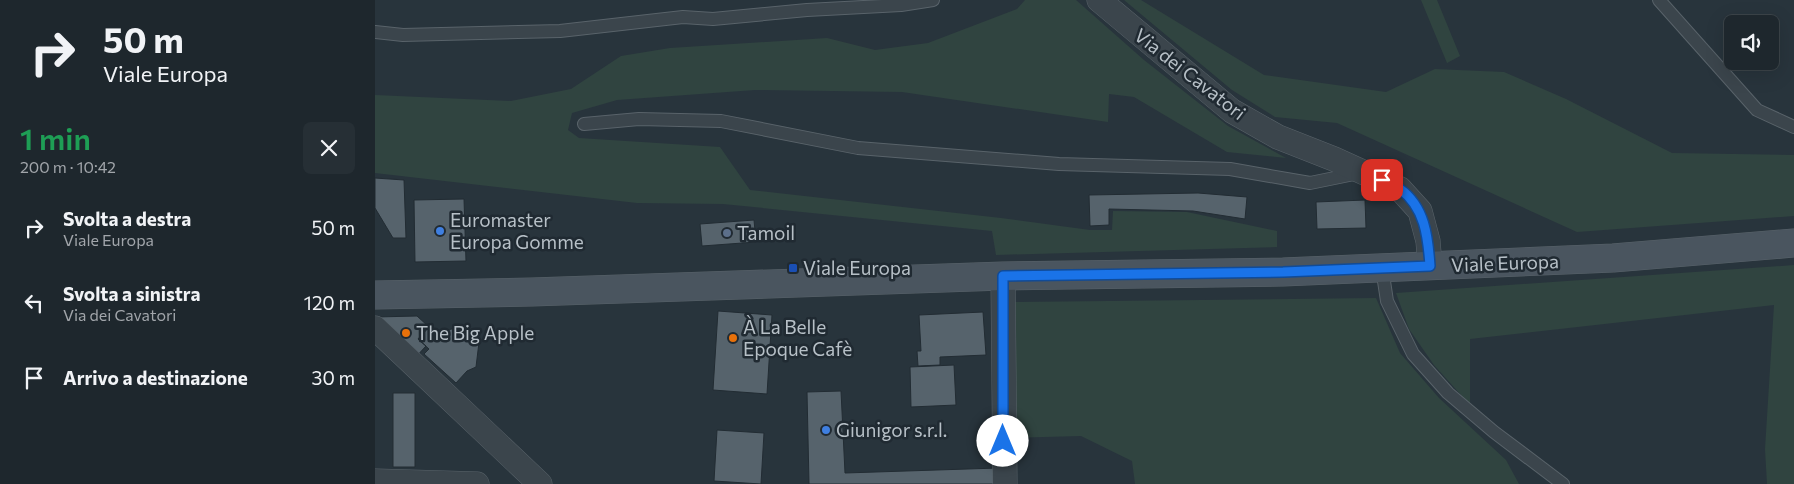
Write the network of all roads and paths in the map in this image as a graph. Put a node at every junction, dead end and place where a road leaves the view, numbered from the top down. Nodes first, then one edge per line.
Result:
1 (933, 0) edge
2 (1099, 0) edge
3 (1659, 0) edge
4 (375, 32) edge
5 (584, 124) dead end
6 (1794, 127) edge
7 (1364, 172) junction
8 (1794, 243) edge
9 (1430, 266) junction
10 (1383, 268) junction
11 (1003, 276) junction
12 (375, 295) edge
13 (375, 328) edge
14 (375, 481) edge
15 (530, 482) edge
16 (477, 484) edge
17 (1005, 484) edge
18 (1563, 484) edge

1 - 4 lane
2 - 7 street, Via dei Cavatori
3 - 6 lane
5 - 7 lane
7 - 9 street, Via dei Cavatori
8 - 9 street, Viale Europa
9 - 10 street, Viale Europa
10 - 11 street, Viale Europa
10 - 18 lane
11 - 12 street, Viale Europa
11 - 17 street
13 - 15 street
14 - 16 street

